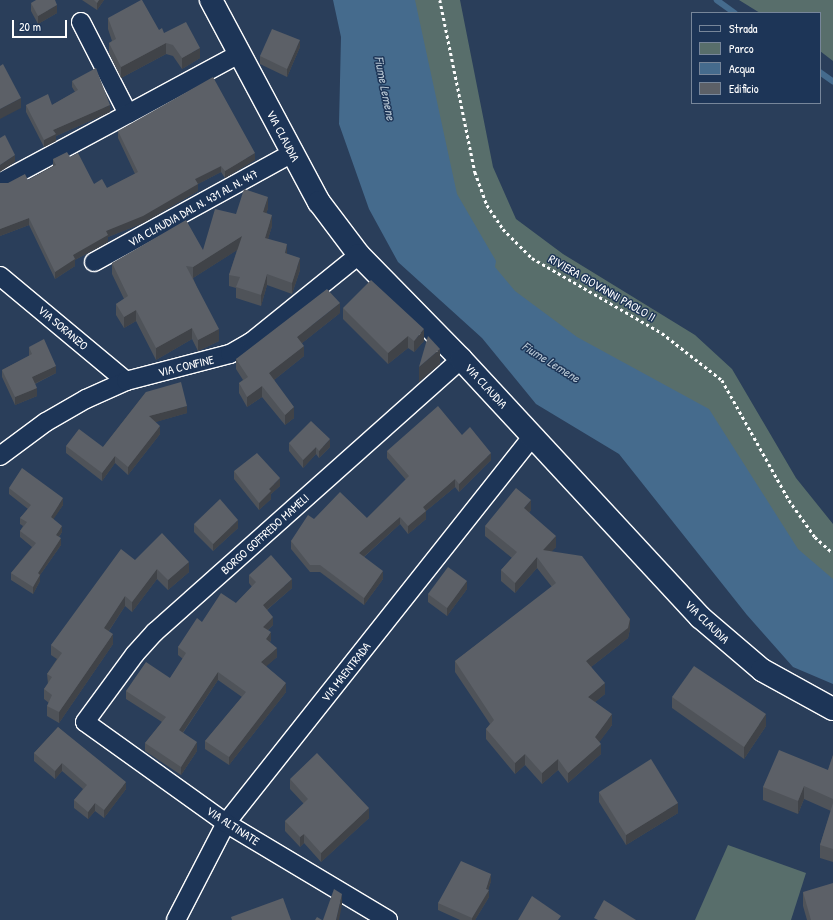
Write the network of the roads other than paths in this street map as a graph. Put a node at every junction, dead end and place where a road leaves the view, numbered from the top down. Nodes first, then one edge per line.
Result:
1 (211, 0) edge
2 (81, 22) dead end
3 (239, 54) junction
4 (128, 114) junction
5 (292, 153) junction
6 (3, 181) edge
7 (359, 255) junction
8 (94, 262) dead end
9 (0, 276) edge
10 (461, 359) junction
11 (126, 381) junction
12 (533, 436) junction
13 (0, 456) edge
14 (833, 709) edge
15 (85, 722) joint
16 (226, 823) junction
17 (176, 920) edge
18 (388, 920) edge

1 - 3 street, VIA CLAUDIA
2 - 4 street
3 - 4 street
3 - 5 street, VIA CLAUDIA
4 - 6 street
5 - 7 street, VIA CLAUDIA
5 - 8 street, VIA CLAUDIA DAL N. 431 AL N. 447
7 - 10 street, VIA CLAUDIA
7 - 11 street, VIA CONFINE
9 - 11 street, VIA SORANZO
10 - 12 street, VIA CLAUDIA
10 - 15 street, BORGO GOFFREDO MAMELI
11 - 13 street, VIA CONFINE
12 - 14 street, VIA CLAUDIA
12 - 16 street, VIA MAENTRADA
15 - 16 street, VIA ALTINATE
16 - 17 street, VIA MAENTRADA
16 - 18 street, VIA ALTINATE

